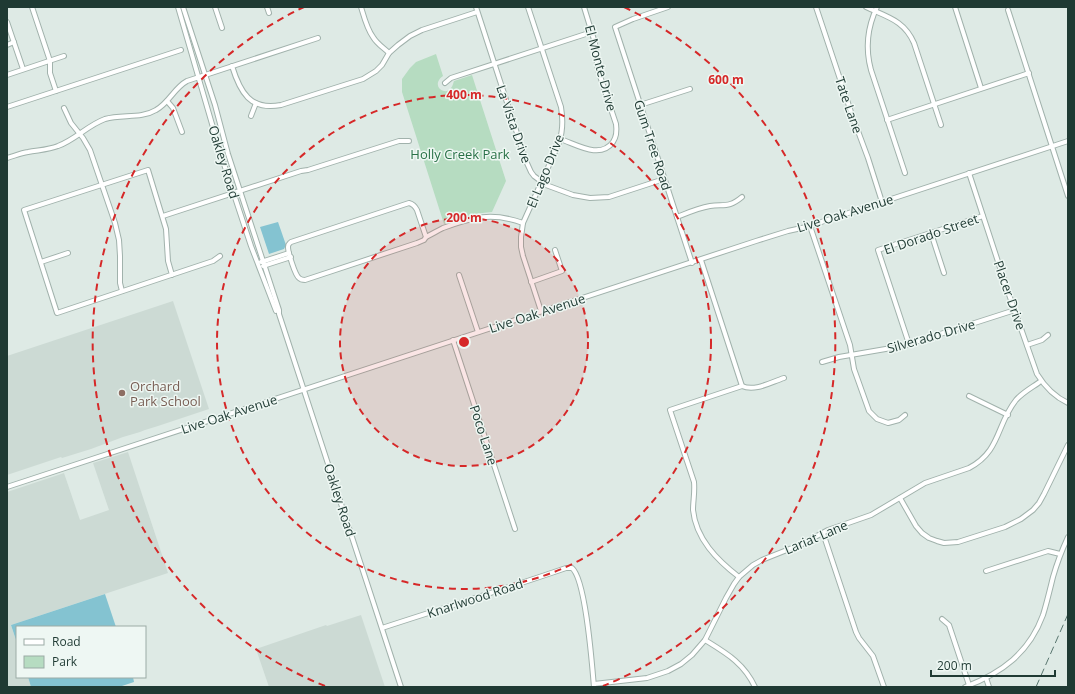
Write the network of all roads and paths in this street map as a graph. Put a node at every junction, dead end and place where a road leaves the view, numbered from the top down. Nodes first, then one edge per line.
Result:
1 (32, 7) edge
2 (178, 7) edge
3 (183, 7) edge
4 (215, 7) edge
5 (267, 7) edge
6 (362, 7) edge
7 (476, 7) edge
8 (528, 7) edge
9 (584, 7) edge
10 (668, 7) edge
11 (816, 7) edge
12 (866, 7) edge
13 (956, 7) edge
14 (876, 9) edge
15 (1008, 10) dead end
16 (477, 12) junction
17 (269, 13) dead end
18 (7, 22) edge
19 (222, 28) dead end
20 (592, 32) junction
21 (318, 38) dead end
22 (14, 42) junction
23 (7, 45) edge
24 (542, 48) junction
25 (181, 50) dead end
26 (389, 53) junction
27 (64, 56) dead end
28 (50, 60) junction
29 (494, 64) junction
30 (232, 66) junction
31 (23, 69) junction
32 (1029, 73) junction
33 (7, 75) edge
34 (205, 75) junction
35 (198, 77) junction
36 (445, 83) dead end
37 (982, 88) junction
38 (690, 89) dead end
39 (56, 91) junction
40 (167, 101) junction
41 (256, 103) junction
42 (934, 104) junction
43 (640, 105) junction
44 (7, 107) edge
45 (64, 108) dead end
46 (251, 116) dead end
47 (888, 120) junction
48 (941, 125) dead end
49 (182, 132) dead end
50 (80, 134) junction
51 (560, 139) junction
52 (409, 141) dead end
53 (1068, 141) edge
54 (1052, 146) junction
55 (7, 158) edge
56 (905, 173) dead end
57 (969, 173) junction
58 (664, 179) junction
59 (1065, 179) edge
60 (542, 182) junction
61 (102, 185) junction
62 (240, 191) junction
63 (233, 193) junction
64 (1068, 196) edge
65 (742, 197) dead end
66 (882, 202) junction
67 (163, 216) junction
68 (983, 216) junction
69 (677, 217) junction
70 (523, 223) junction
71 (810, 226) junction
72 (931, 233) junction
73 (426, 237) junction
74 (555, 250) dead end
75 (68, 253) dead end
76 (290, 255) junction
77 (220, 256) dead end
78 (701, 260) junction
79 (41, 262) junction
80 (692, 262) junction
81 (264, 263) junction
82 (258, 265) junction
83 (944, 273) dead end
84 (172, 275) junction
85 (459, 275) dead end
86 (531, 282) junction
87 (122, 291) junction
88 (1015, 310) junction
89 (541, 312) junction
90 (279, 314) junction
91 (478, 332) junction
92 (1048, 335) dead end
93 (453, 340) junction
94 (909, 344) junction
95 (1027, 345) junction
96 (851, 354) junction
97 (822, 362) dead end
98 (784, 378) dead end
99 (1041, 381) junction
100 (742, 386) junction
101 (304, 390) junction
102 (969, 396) dead end
103 (1068, 404) edge
104 (905, 415) dead end
105 (1008, 415) junction
106 (1068, 445) edge
107 (7, 487) edge
108 (900, 498) junction
109 (515, 529) dead end
110 (823, 533) junction
111 (1068, 537) edge
112 (1060, 554) junction
113 (986, 571) dead end
114 (739, 577) junction
115 (942, 619) dead end
116 (382, 628) junction
117 (705, 640) junction
118 (986, 678) junction
119 (594, 685) edge
120 (967, 686) edge
121 (401, 687) edge
122 (755, 687) edge
123 (884, 687) edge
124 (989, 687) edge

1 - 28 street
2 - 35 street, Oakley Road
3 - 34 street, Oakley Road
4 - 19 street
5 - 17 street
6 - 26 street
7 - 16 street, La Vista Drive
8 - 24 street, El Lago Drive
9 - 20 street, El Monte Drive
10 - 43 street, Gum Tree Road
11 - 66 street, Tate Lane
12 - 14 street
13 - 37 street
14 - 42 street
14 - 47 street
15 - 32 street
16 - 26 street
16 - 29 street, La Vista Drive
18 - 22 street
20 - 24 street
20 - 51 street, El Monte Drive
21 - 30 street
22 - 23 street
22 - 31 street
24 - 29 street
24 - 51 street, El Lago Drive
25 - 39 street
26 - 41 street
27 - 28 street
28 - 31 street
28 - 39 street
29 - 36 street
29 - 60 street, La Vista Drive
30 - 34 street
30 - 41 street
31 - 33 street
32 - 37 street
32 - 54 street
34 - 35 street
34 - 62 street, Oakley Road
35 - 40 street
35 - 63 street, Oakley Road
37 - 42 street
38 - 43 street
39 - 44 street
40 - 49 street
40 - 50 street
41 - 46 street
42 - 47 street
42 - 48 street
43 - 58 street, Gum Tree Road
45 - 50 street
47 - 56 street
50 - 55 street
50 - 61 street
51 - 60 street, El Lago Drive
52 - 62 street
53 - 54 street, Live Oak Avenue
54 - 57 street, Live Oak Avenue
54 - 59 street
57 - 66 street, Live Oak Avenue
57 - 68 street, Placer Drive
58 - 60 street, La Vista Drive
58 - 69 street, Gum Tree Road
59 - 64 street
60 - 70 street, El Lago Drive
61 - 67 street
61 - 79 street
61 - 87 street
62 - 63 street
62 - 81 street, Oakley Road
63 - 67 street
63 - 82 street, Oakley Road
65 - 69 street
66 - 71 street, Live Oak Avenue
67 - 84 street
68 - 72 street, El Dorado Street
68 - 88 street, Placer Drive
69 - 80 street, Gum Tree Road
70 - 73 street
70 - 86 street, El Lago Drive
71 - 78 street, Live Oak Avenue
71 - 96 street
72 - 83 street
72 - 94 street, El Dorado Street
73 - 76 street
73 - 76 street
74 - 86 street
75 - 79 street
76 - 81 street
77 - 84 street
78 - 80 street, Live Oak Avenue
78 - 100 street
79 - 87 street
80 - 89 street, Live Oak Avenue
81 - 82 street
81 - 90 street, Oakley Road
82 - 90 street, Oakley Road
84 - 87 street
85 - 91 street
86 - 89 street, El Lago Drive
88 - 94 street, Silverado Drive
88 - 95 street, Placer Drive
89 - 91 street, Live Oak Avenue
90 - 101 street, Oakley Road
91 - 93 street, Live Oak Avenue
92 - 95 street
93 - 101 street, Live Oak Avenue
93 - 109 street, Poco Lane
94 - 96 street, Silverado Drive
95 - 99 street, Placer Drive
96 - 97 street, Silverado Drive
96 - 104 street
98 - 100 street
99 - 103 street, Placer Drive
99 - 105 street, Lariat Lane
100 - 114 street
101 - 107 street, Live Oak Avenue
101 - 116 street, Oakley Road
102 - 105 street
105 - 108 street, Lariat Lane
106 - 108 street
108 - 110 street, Lariat Lane
110 - 114 street, Lariat Lane
110 - 123 street
111 - 112 street
112 - 113 street
112 - 118 street
114 - 117 street, Lariat Lane
115 - 120 street
116 - 119 street, Knarlwood Road
116 - 121 street, Oakley Road
117 - 119 street, Lariat Lane
117 - 122 street
118 - 120 street
118 - 124 street

